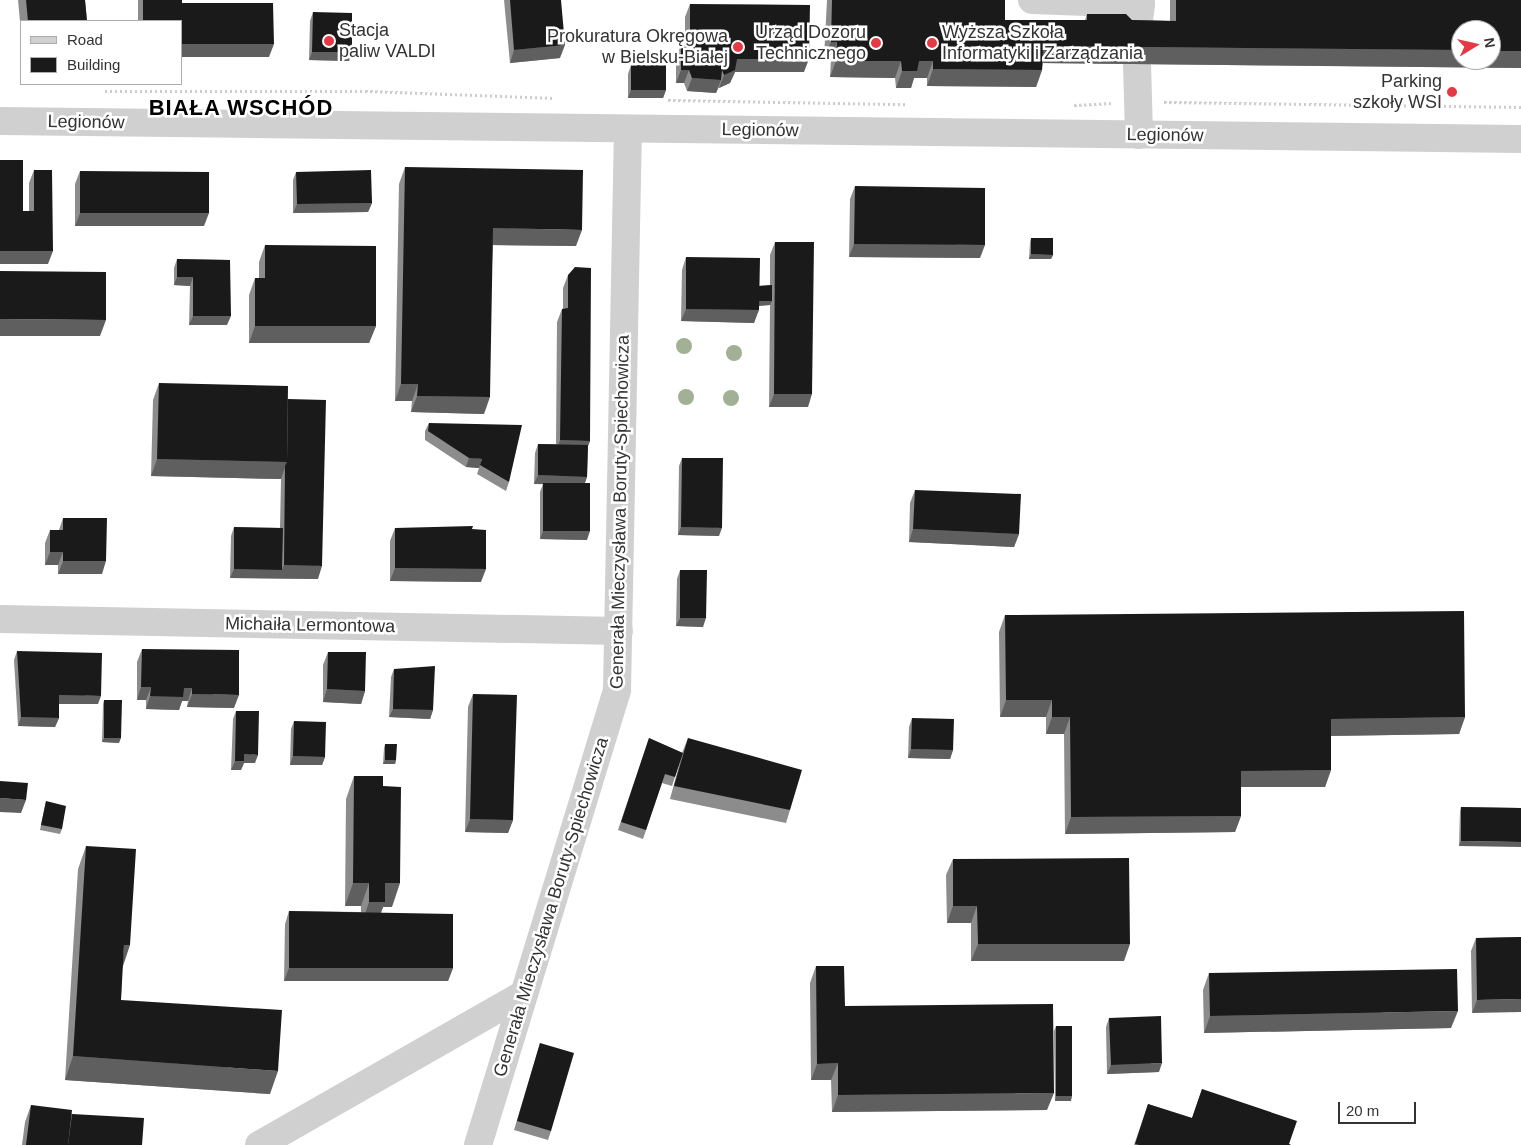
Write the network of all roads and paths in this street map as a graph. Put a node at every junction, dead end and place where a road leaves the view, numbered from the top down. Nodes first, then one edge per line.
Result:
1 (1032, 0) edge
2 (1142, 2) edge
3 (105, 91) dead end
4 (564, 98) dead end
5 (660, 100) edge
6 (1139, 102) junction
7 (1066, 105) dead end
8 (1521, 107) edge
9 (913, 108) dead end
10 (0, 120) edge
11 (628, 129) junction
12 (1139, 135) junction
13 (1521, 139) edge
14 (0, 619) edge
15 (619, 631) junction
16 (524, 994) junction
17 (259, 1145) edge
18 (478, 1145) edge

1 - 2 street
2 - 6 street
3 - 4 path
5 - 9 path
6 - 7 path
6 - 8 path
6 - 12 street
10 - 11 street, Legionów
11 - 12 street, Legionów
11 - 15 street, Generała Mieczysława Boruty-Spiechowicza
12 - 13 street, Legionów
14 - 15 street, Michaiła Lermontowa
15 - 16 street, Generała Mieczysława Boruty-Spiechowicza
16 - 17 street
16 - 18 street, Generała Mieczysława Boruty-Spiechowicza

